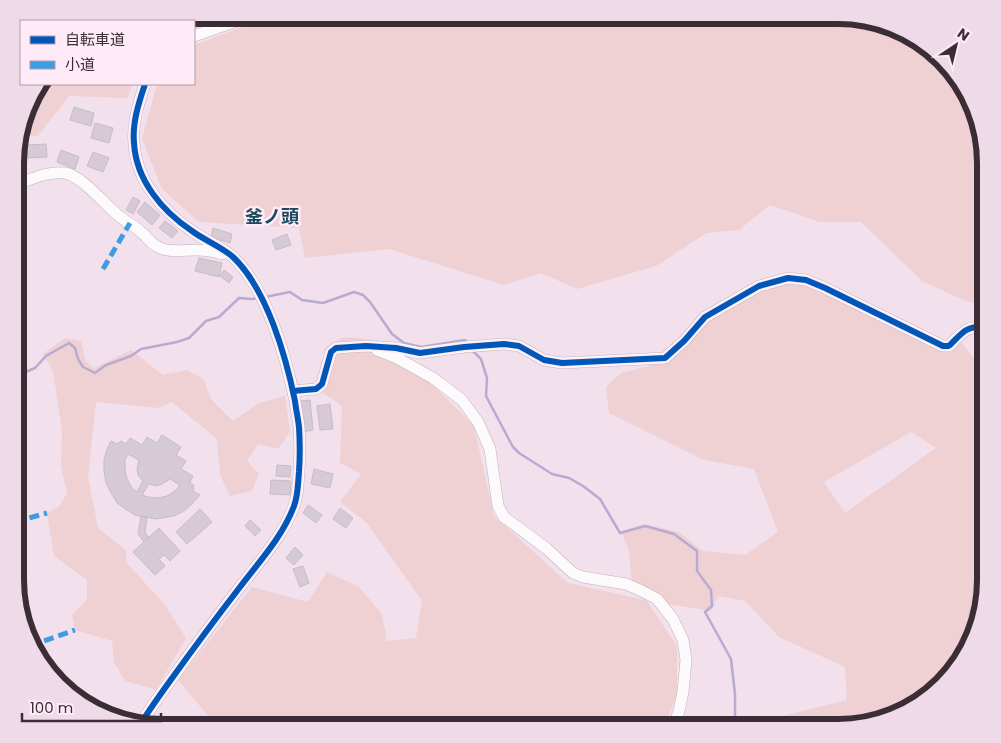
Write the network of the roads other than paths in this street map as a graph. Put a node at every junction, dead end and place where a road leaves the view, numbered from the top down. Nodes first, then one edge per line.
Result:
1 (228, 24) edge
2 (195, 36) edge
3 (146, 85) edge
4 (24, 182) edge
5 (232, 256) junction
6 (977, 326) edge
7 (366, 346) junction
8 (293, 391) junction
9 (144, 718) edge
10 (676, 719) edge

1 - 2 street
3 - 5 street
4 - 5 street
5 - 8 street
6 - 7 street
7 - 8 street
7 - 10 street
8 - 9 street

